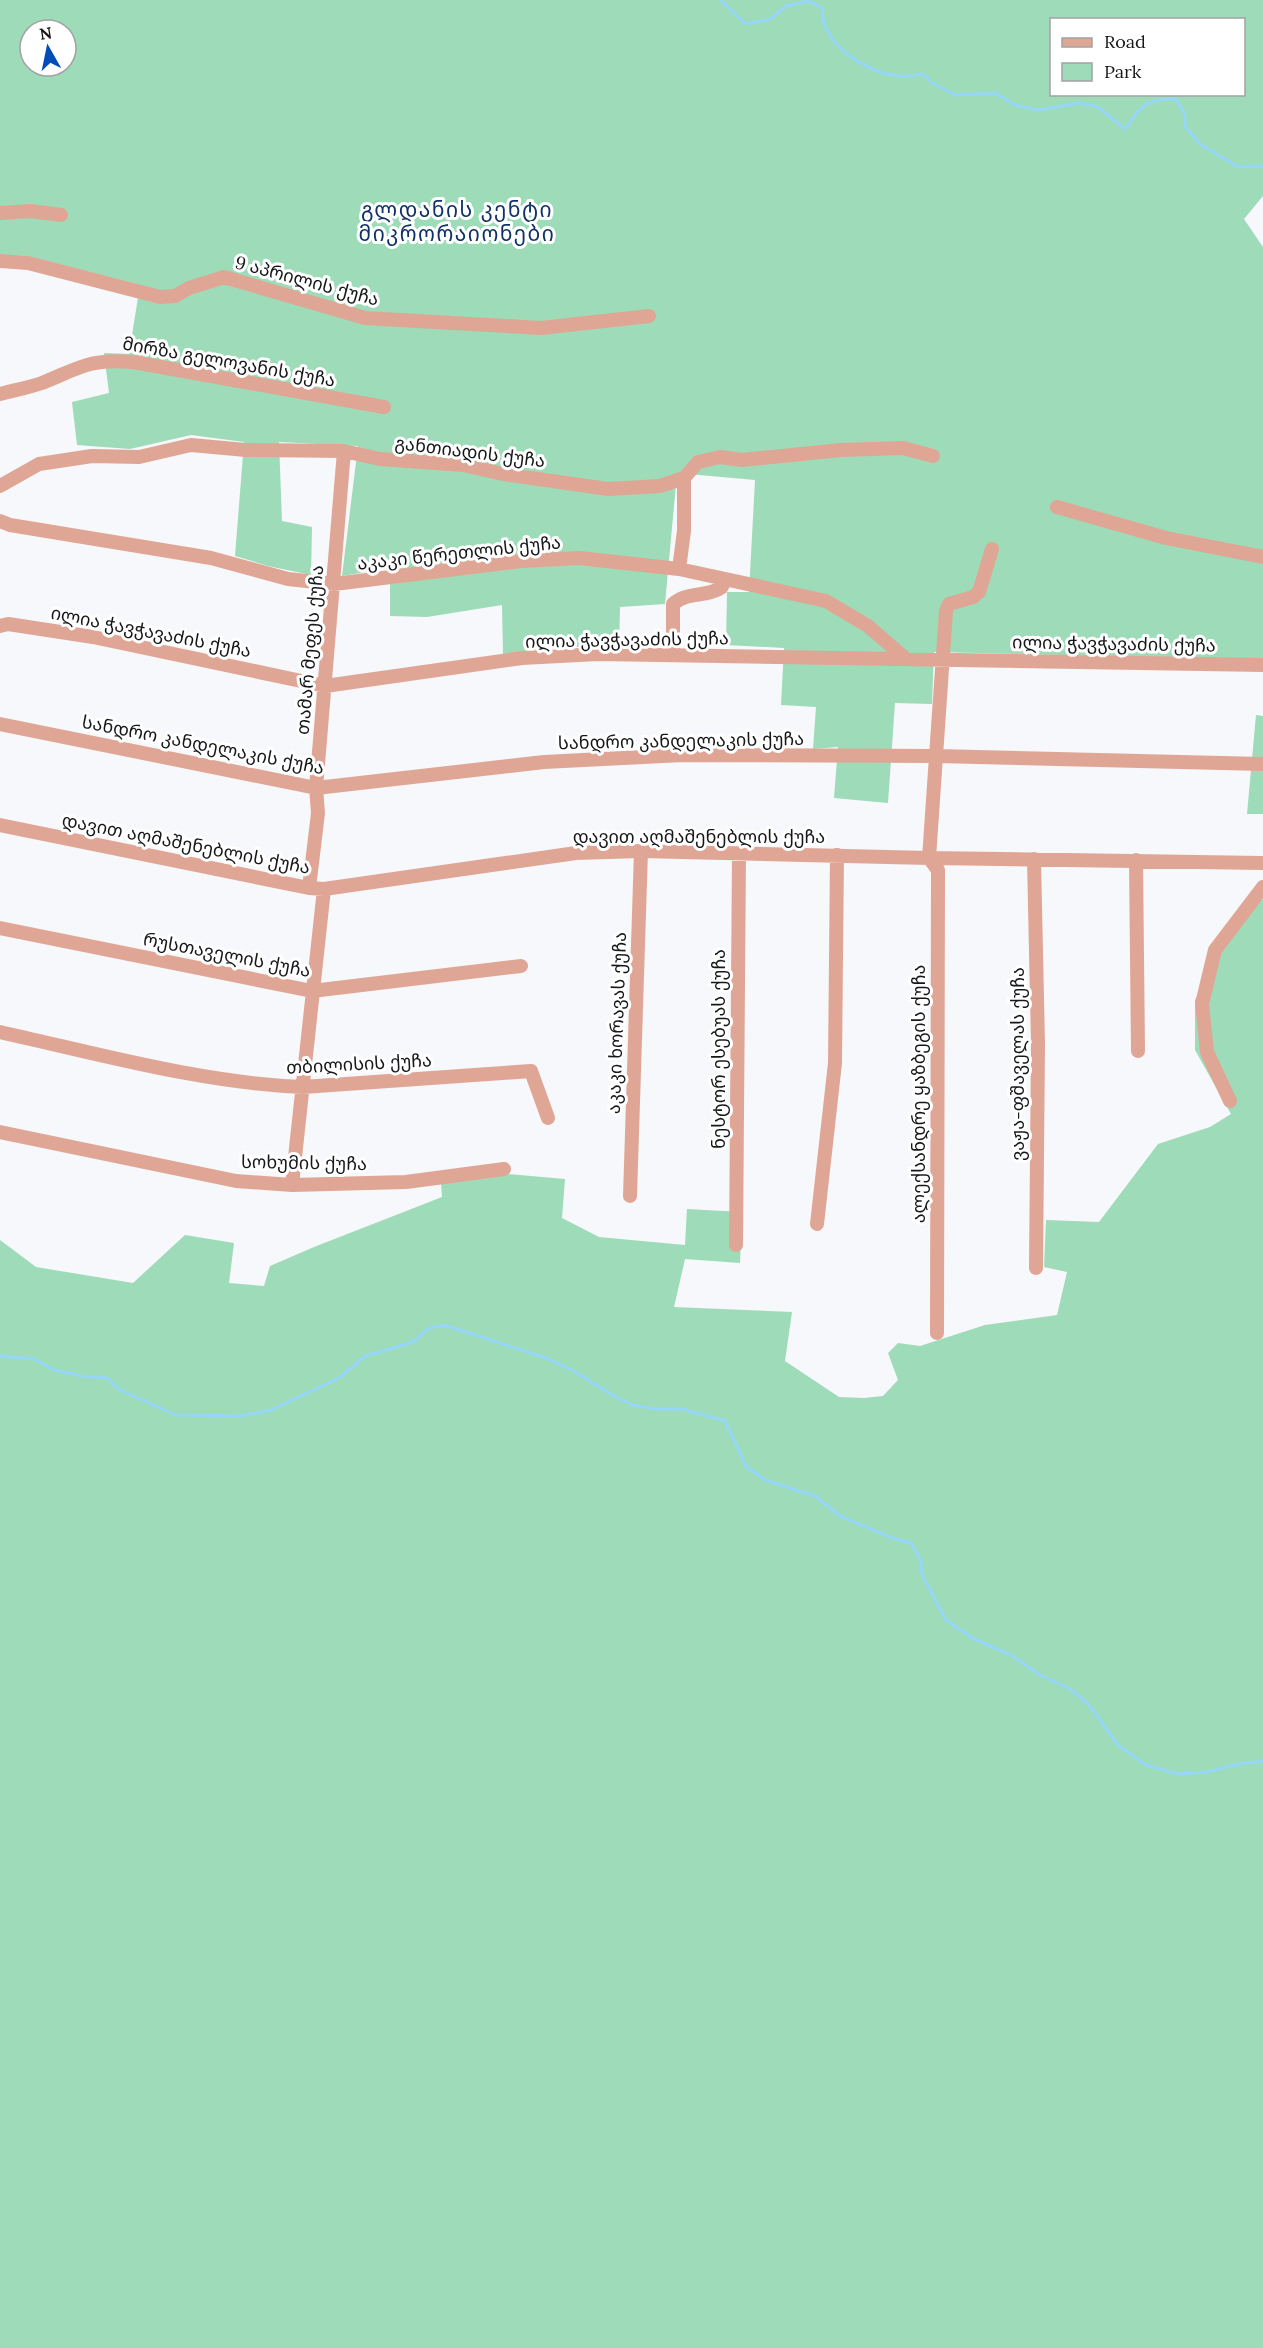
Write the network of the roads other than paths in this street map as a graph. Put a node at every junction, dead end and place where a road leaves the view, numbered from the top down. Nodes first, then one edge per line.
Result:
1 (0, 213) edge
2 (61, 215) dead end
3 (0, 261) edge
4 (649, 316) dead end
5 (0, 394) edge
6 (384, 407) dead end
7 (344, 451) junction
8 (933, 456) dead end
9 (684, 478) junction
10 (0, 486) edge
11 (1057, 507) dead end
12 (0, 521) edge
13 (992, 549) dead end
14 (1263, 556) edge
15 (679, 569) junction
16 (723, 579) junction
17 (334, 584) junction
18 (0, 626) edge
19 (673, 655) junction
20 (943, 658) junction
21 (906, 659) junction
22 (1263, 665) edge
23 (325, 686) junction
24 (0, 724) edge
25 (936, 756) junction
26 (1263, 764) edge
27 (316, 789) junction
28 (0, 825) edge
29 (641, 851) junction
30 (739, 853) junction
31 (837, 855) junction
32 (929, 858) junction
33 (1034, 859) junction
34 (1136, 860) junction
35 (1263, 863) edge
36 (1263, 887) edge
37 (309, 888) junction
38 (324, 889) junction
39 (0, 928) edge
40 (521, 966) dead end
41 (312, 991) junction
42 (0, 1032) edge
43 (1138, 1051) dead end
44 (303, 1088) junction
45 (1230, 1101) dead end
46 (548, 1118) dead end
47 (0, 1132) edge
48 (504, 1169) dead end
49 (292, 1185) junction
50 (630, 1196) dead end
51 (817, 1224) dead end
52 (736, 1245) dead end
53 (1036, 1268) dead end
54 (937, 1333) dead end

1 - 2 street
3 - 4 street, 9 აპრილის ქუჩა
5 - 6 street, მირზა გელოვანის ქუჩა
7 - 9 street, განთიადის ქუჩა
7 - 10 street, განთიადის ქუჩა
7 - 17 street, თამარ მეფეს ქუჩა
8 - 9 street, განთიადის ქუჩა
9 - 15 street
11 - 14 street
12 - 17 street, აკაკი წერეთლის ქუჩა
13 - 20 street
15 - 16 street, აკაკი წერეთლის ქუჩა
15 - 17 street, აკაკი წერეთლის ქუჩა
16 - 19 street
16 - 21 street, აკაკი წერეთლის ქუჩა
17 - 23 street, თამარ მეფეს ქუჩა
18 - 23 street, ილია ჭავჭავაძის ქუჩა
19 - 21 street, ილია ჭავჭავაძის ქუჩა
19 - 23 street, ილია ჭავჭავაძის ქუჩა
20 - 21 street, ილია ჭავჭავაძის ქუჩა
20 - 22 street, ილია ჭავჭავაძის ქუჩა
20 - 25 street
23 - 27 street, თამარ მეფეს ქუჩა
24 - 27 street, სანდრო კანდელაკის ქუჩა
25 - 26 street, სანდრო კანდელაკის ქუჩა
25 - 27 street, სანდრო კანდელაკის ქუჩა
25 - 32 street
27 - 37 street, თამარ მეფეს ქუჩა
28 - 37 street, დავით აღმაშენებლის ქუჩა
29 - 30 street, დავით აღმაშენებლის ქუჩა
29 - 38 street, დავით აღმაშენებლის ქუჩა
29 - 50 street, აკაკი ხორავას ქუჩა
30 - 31 street, დავით აღმაშენებლის ქუჩა
30 - 52 street, ნესტორ ესებუას ქუჩა
31 - 32 street, დავით აღმაშენებლის ქუჩა
31 - 51 street
32 - 33 street, დავით აღმაშენებლის ქუჩა
32 - 54 street, ალექსანდრე ყაზბეგის ქუჩა
33 - 34 street, დავით აღმაშენებლის ქუჩა
33 - 53 street, ვაჟა-ფშაველას ქუჩა
34 - 35 street, დავით აღმაშენებლის ქუჩა
34 - 43 street
36 - 45 street
37 - 38 street, დავით აღმაშენებლის ქუჩა
38 - 41 street
39 - 41 street, რუსთაველის ქუჩა
40 - 41 street, რუსთაველის ქუჩა
41 - 44 street
42 - 44 street, თბილისის ქუჩა
44 - 46 street, თბილისის ქუჩა
44 - 49 street
47 - 49 street, სოხუმის ქუჩა
48 - 49 street, სოხუმის ქუჩა

